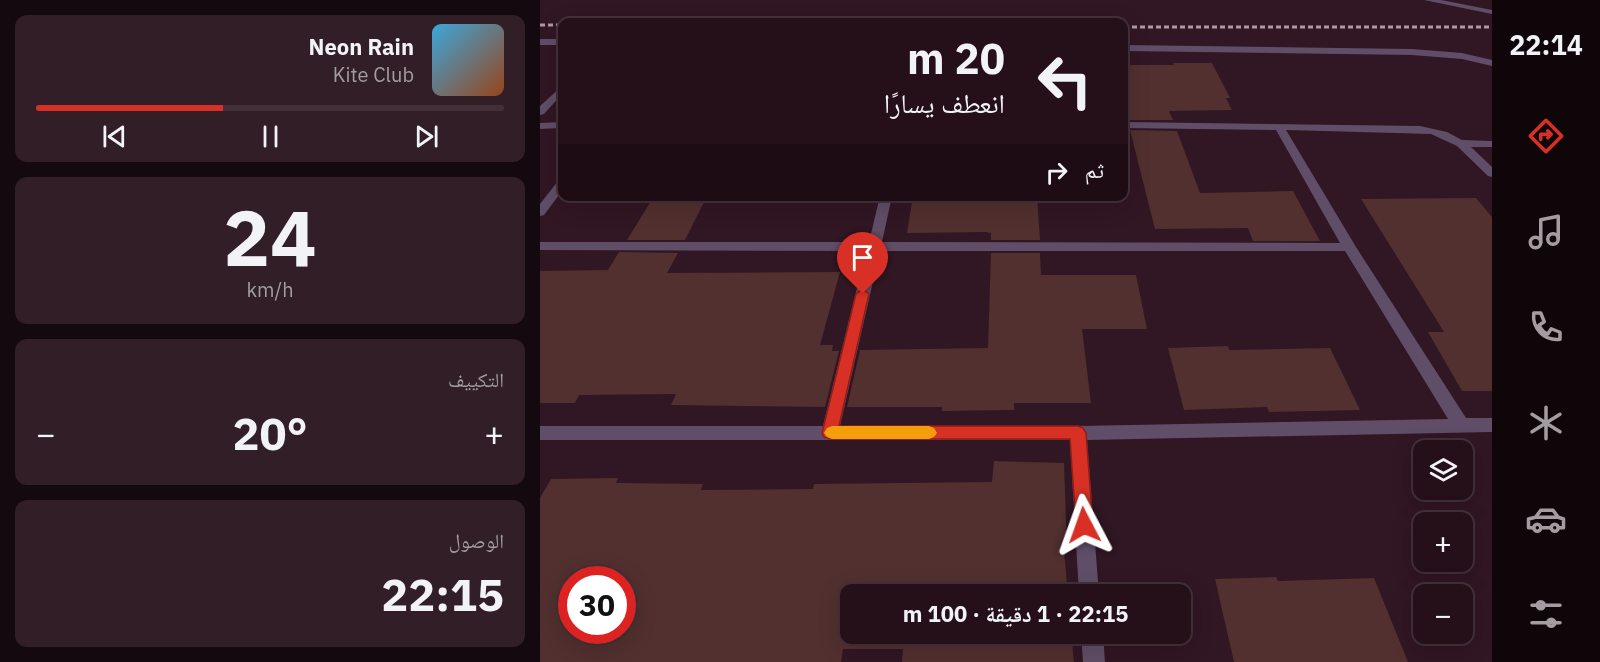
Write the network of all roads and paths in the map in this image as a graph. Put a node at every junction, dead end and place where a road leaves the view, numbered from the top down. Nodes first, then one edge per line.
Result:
1 (1428, 0) edge
2 (1492, 12) edge
3 (540, 42) edge
4 (558, 42) edge
5 (1128, 48) edge
6 (1492, 63) edge
7 (558, 93) edge
8 (540, 112) edge
9 (558, 125) edge
10 (1128, 125) edge
11 (540, 126) edge
12 (1279, 127) junction
13 (1463, 143) junction
14 (1492, 144) edge
15 (1492, 174) edge
16 (558, 189) edge
17 (885, 201) edge
18 (540, 212) edge
19 (540, 246) edge
20 (874, 247) junction
21 (1349, 247) junction
22 (1492, 425) edge
23 (1462, 426) junction
24 (540, 433) edge
25 (830, 433) junction
26 (1078, 433) junction
27 (1088, 584) edge
28 (1093, 644) edge
29 (1094, 662) edge

1 - 2 street
3 - 4 street
5 - 6 street
7 - 8 street
9 - 11 street
10 - 12 street
12 - 13 street
12 - 21 street
13 - 14 street
13 - 15 street
16 - 18 street
17 - 20 street
19 - 20 street
20 - 21 street
20 - 25 street
21 - 23 street
22 - 23 street
23 - 26 street
24 - 25 street
25 - 26 street
26 - 27 street
28 - 29 street

